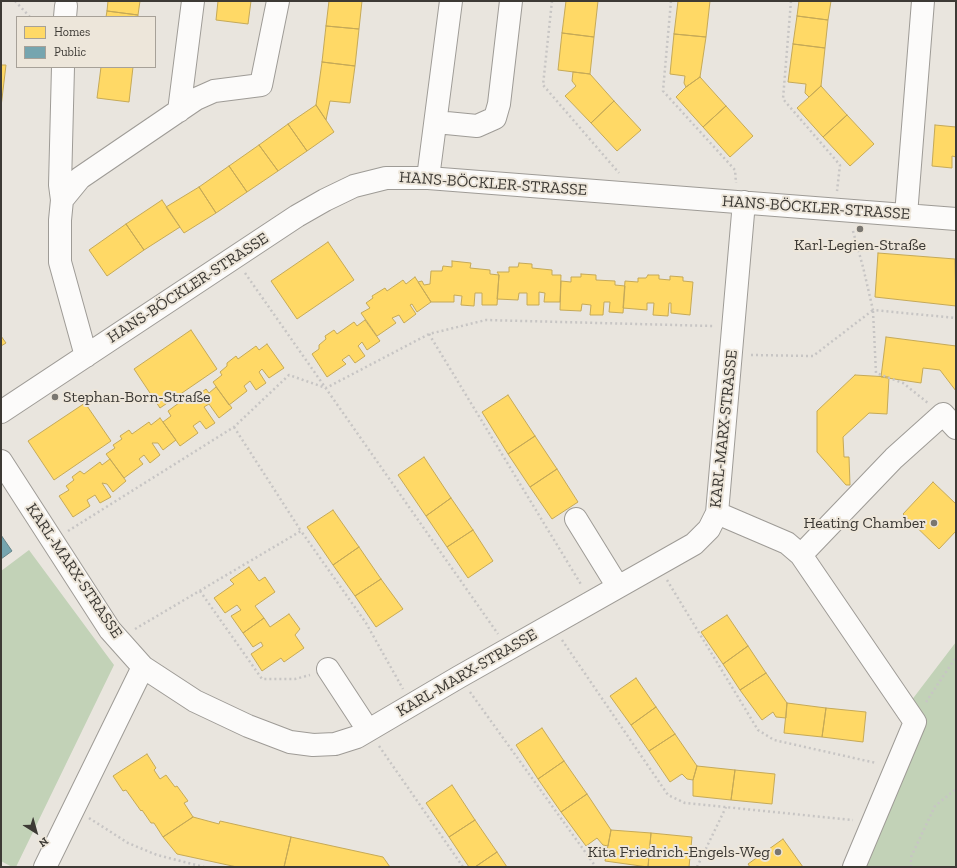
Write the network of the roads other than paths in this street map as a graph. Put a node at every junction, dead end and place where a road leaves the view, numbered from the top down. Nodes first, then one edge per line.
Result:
1 (193, 1) edge
2 (278, 1) edge
3 (451, 1) edge
4 (511, 1) edge
5 (923, 1) edge
6 (63, 68) edge
7 (179, 111) junction
8 (436, 122) junction
9 (428, 178) junction
10 (62, 200) junction
11 (741, 202) junction
12 (906, 215) junction
13 (956, 219) edge
14 (86, 356) junction
15 (1, 412) edge
16 (949, 421) edge
17 (1, 461) edge
18 (717, 513) junction
19 (576, 520) dead end
20 (801, 555) junction
21 (618, 587) junction
22 (142, 667) junction
23 (328, 669) road end
24 (368, 730) junction
25 (52, 866) edge
26 (854, 867) edge

1 - 7 street
2 - 7 street
3 - 8 street
4 - 8 street
5 - 12 street
6 - 10 street
7 - 10 street
8 - 9 street
9 - 11 street, HANS-BÖCKLER-STRASSE
9 - 14 street, HANS-BÖCKLER-STRASSE
10 - 14 street
11 - 12 street, HANS-BÖCKLER-STRASSE
11 - 18 street, KARL-MARX-STRASSE
12 - 13 street, HANS-BÖCKLER-STRASSE
14 - 15 street, HANS-BÖCKLER-STRASSE
16 - 20 street
17 - 22 street, KARL-MARX-STRASSE
18 - 20 street
18 - 21 street, KARL-MARX-STRASSE
19 - 21 street
20 - 26 street
21 - 24 street, KARL-MARX-STRASSE
22 - 24 street, KARL-MARX-STRASSE
22 - 25 street
23 - 24 street

